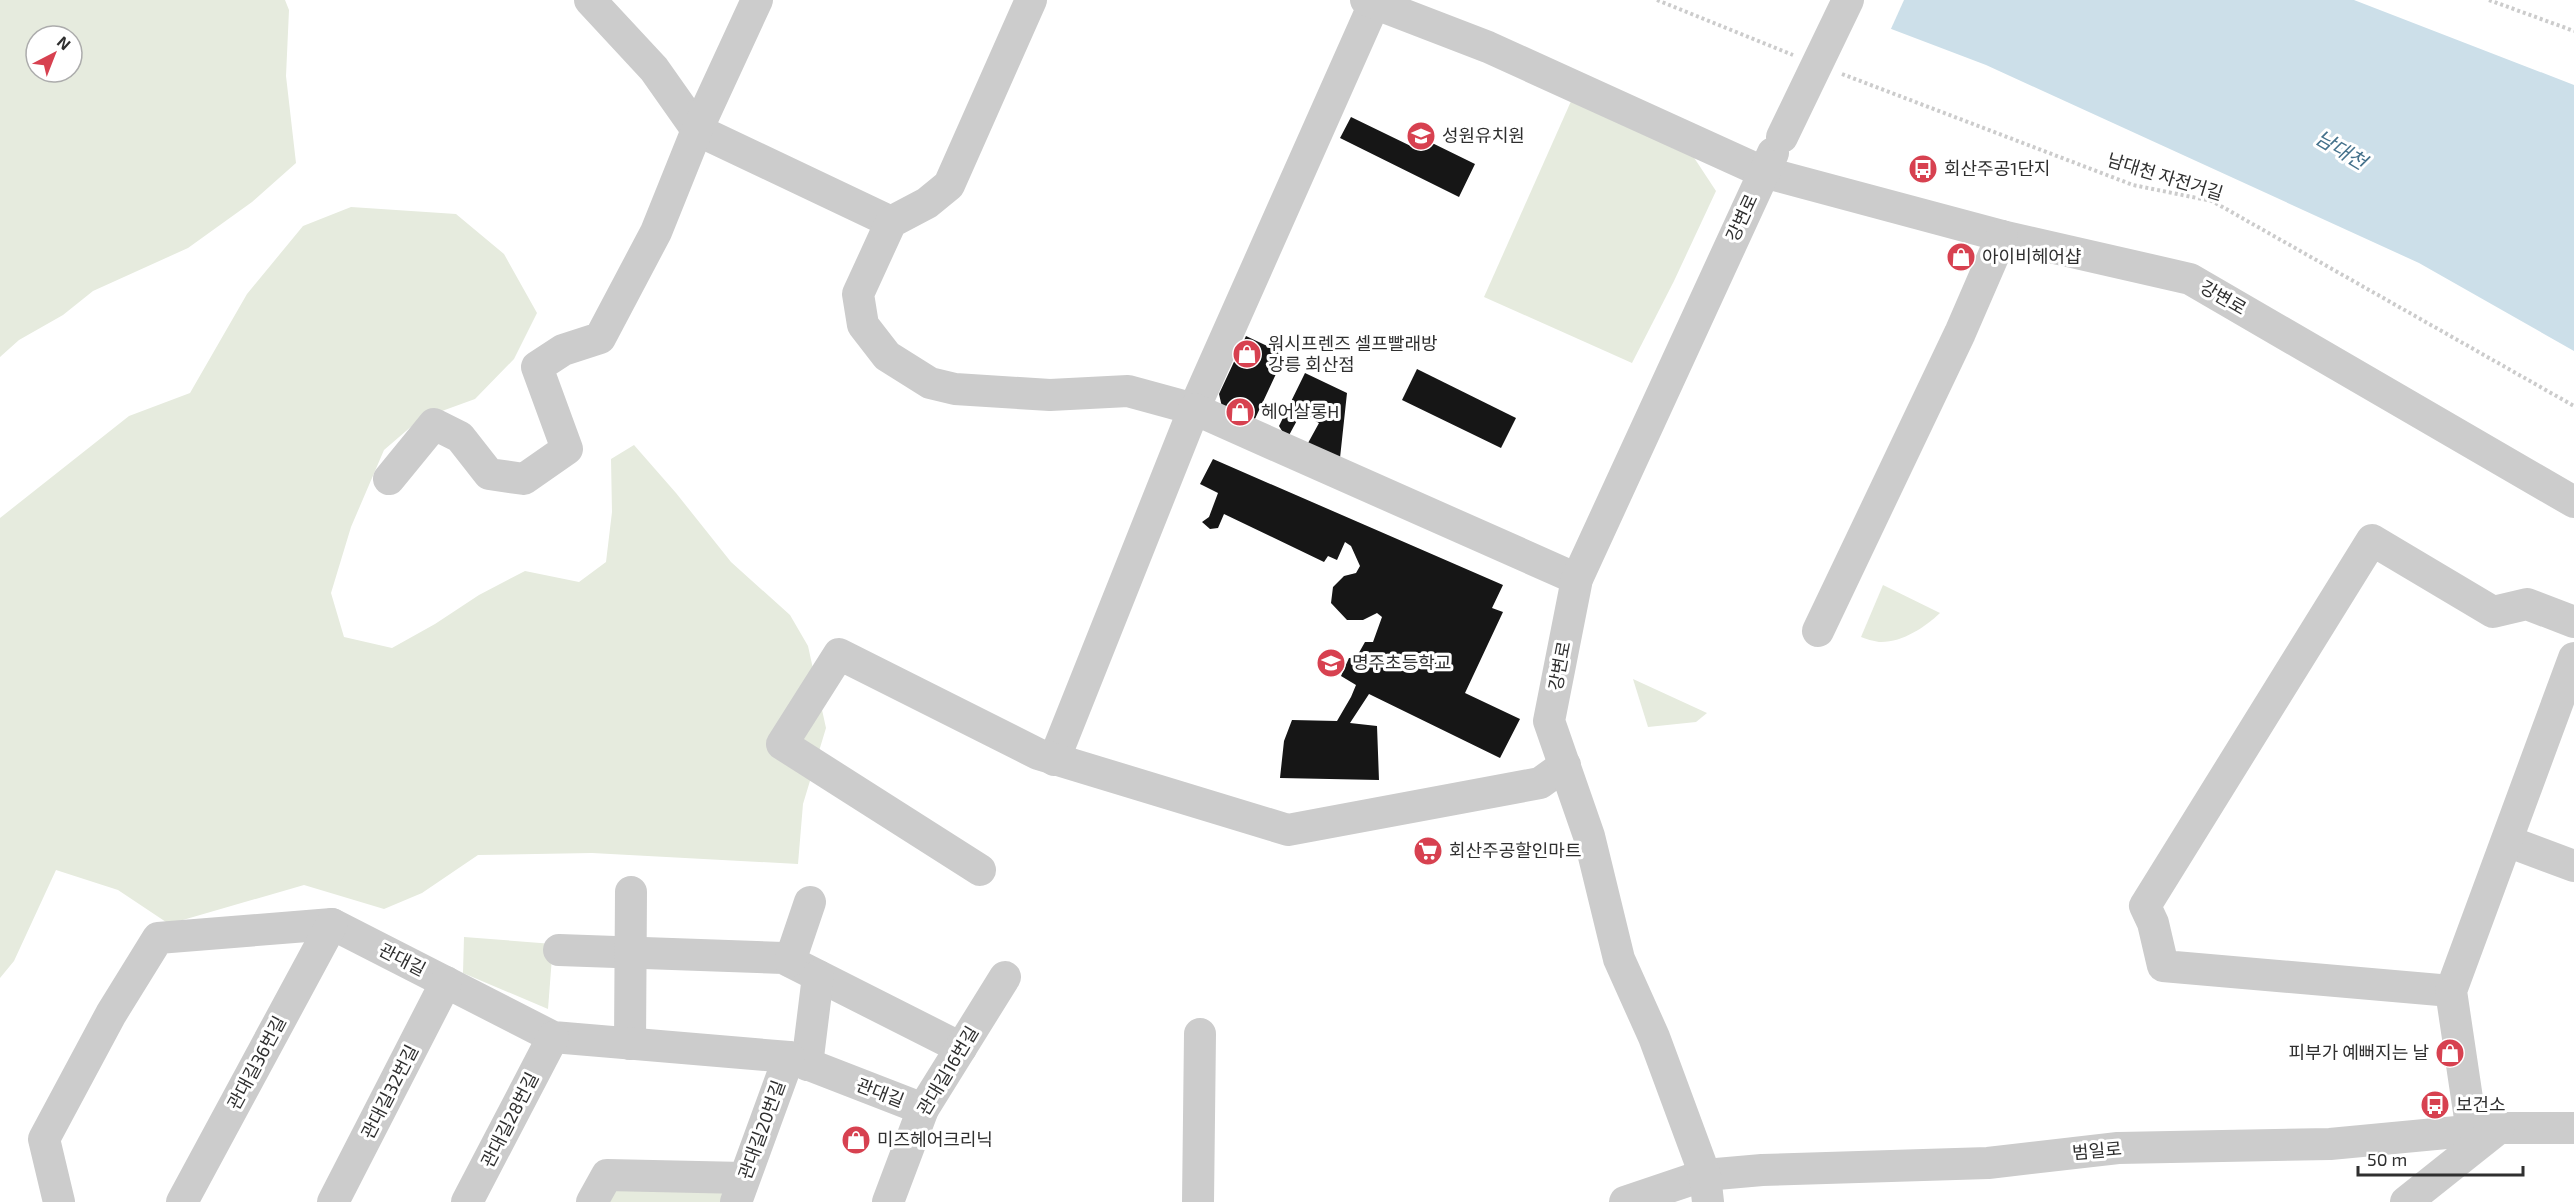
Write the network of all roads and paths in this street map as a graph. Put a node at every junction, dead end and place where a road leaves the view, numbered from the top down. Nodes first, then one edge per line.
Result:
1 (590, 0) edge
2 (757, 0) edge
3 (1031, 0) edge
4 (1657, 0) edge
5 (1848, 0) edge
6 (2490, 0) edge
7 (1370, 2) edge
8 (2574, 31) edge
9 (1801, 58) dead end
10 (1834, 71) dead end
11 (697, 129) junction
12 (1763, 172) junction
13 (891, 222) junction
14 (2002, 236) junction
15 (2574, 406) edge
16 (1194, 409) junction
17 (389, 479) dead end
18 (2574, 502) edge
19 (1577, 579) junction
20 (2574, 622) edge
21 (1818, 630) dead end
22 (2574, 658) edge
23 (1054, 760) junction
24 (1565, 765) junction
25 (2507, 841) junction
26 (2574, 866) edge
27 (980, 870) dead end
28 (631, 892) dead end
29 (810, 902) dead end
30 (332, 924) junction
31 (559, 950) dead end
32 (629, 952) junction
33 (790, 962) junction
34 (818, 976) junction
35 (1005, 977) dead end
36 (446, 982) junction
37 (2451, 991) junction
38 (1200, 1034) dead end
39 (553, 1037) junction
40 (630, 1044) junction
41 (961, 1048) junction
42 (798, 1061) junction
43 (923, 1109) junction
44 (2574, 1128) edge
45 (2485, 1130) junction
46 (1707, 1188) edge
47 (740, 1190) edge
48 (59, 1202) edge
49 (182, 1202) edge
50 (333, 1202) edge
51 (467, 1202) edge
52 (592, 1202) edge
53 (888, 1202) edge
54 (1198, 1202) edge
55 (1625, 1202) edge
56 (2406, 1202) edge

1 - 11 street
2 - 11 street
3 - 13 street
4 - 9 path
5 - 12 street, 강변로, bridge
6 - 8 path
7 - 12 street, 강변로
7 - 16 street
10 - 15 path, 남대천 자전거길
11 - 13 street
11 - 17 street
12 - 14 street, 강변로
12 - 19 street, 강변로
13 - 16 street
14 - 18 street, 강변로
14 - 21 street
16 - 19 street
16 - 23 street
19 - 24 street, 강변로
20 - 37 street
22 - 25 street
23 - 24 street
23 - 27 street
24 - 46 street, 강변로
25 - 26 street
25 - 37 street
28 - 32 street
29 - 33 street
30 - 36 street, 관대길
30 - 48 street
30 - 49 street, 관대길36번길
31 - 32 street
32 - 33 street
32 - 40 street
33 - 34 street
34 - 41 street
34 - 42 street, 관대길20번길
35 - 41 street, 관대길16번길
36 - 39 street, 관대길
36 - 50 street, 관대길32번길
37 - 45 street
38 - 54 street
39 - 40 street, 관대길
39 - 51 street, 관대길28번길
40 - 42 street, 관대길
41 - 43 street, 관대길16번길
42 - 43 street, 관대길
42 - 47 street, 관대길20번길
43 - 53 street, 관대길16번길
44 - 45 street, 범일로
45 - 46 street, 범일로
45 - 56 street
46 - 55 street, 범일로
47 - 52 street

